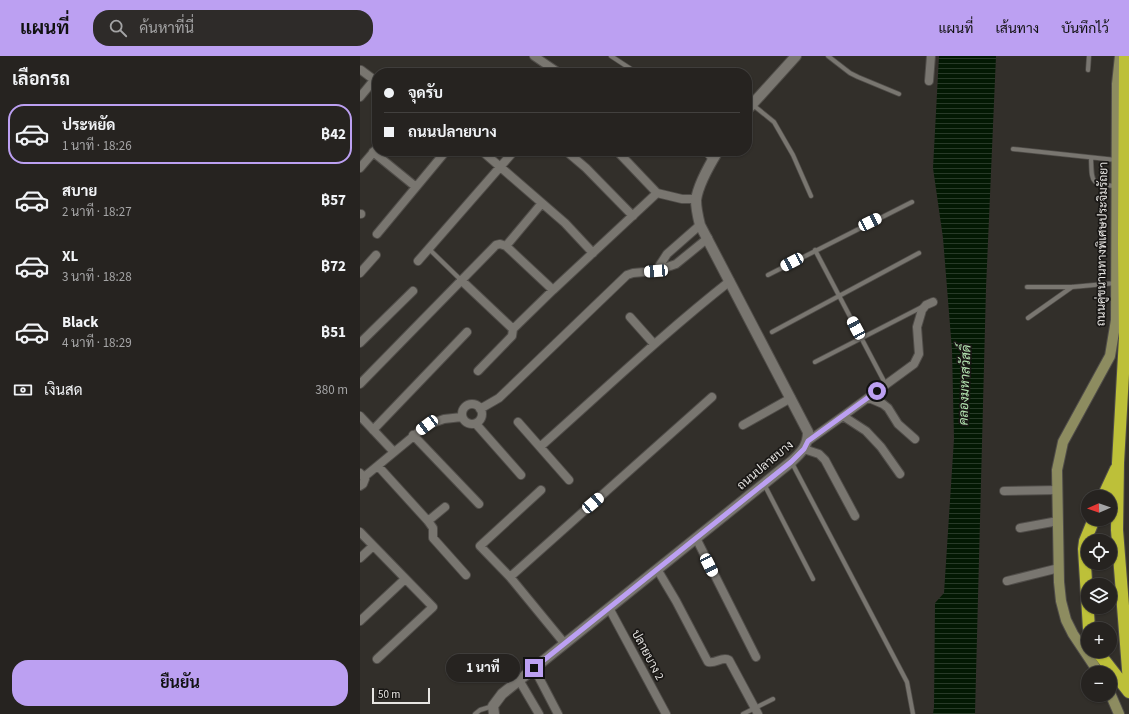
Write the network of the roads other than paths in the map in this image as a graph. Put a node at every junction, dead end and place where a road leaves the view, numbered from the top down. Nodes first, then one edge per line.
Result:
1 (534, 56) edge
2 (611, 56) edge
3 (828, 56) edge
4 (931, 56) edge
5 (1089, 56) edge
6 (1120, 56) edge
7 (1125, 56) edge
8 (793, 57) edge
9 (552, 68) edge
10 (629, 68) edge
11 (361, 70) dead end
12 (1088, 70) dead end
13 (372, 78) edge
14 (929, 81) dead end
15 (372, 85) edge
16 (899, 94) dead end
17 (360, 97) edge
18 (752, 105) edge
19 (752, 108) edge
20 (1013, 149) dead end
21 (372, 154) edge
22 (382, 156) edge
23 (442, 156) edge
24 (488, 156) edge
25 (510, 156) edge
26 (572, 156) edge
27 (622, 156) edge
28 (707, 156) edge
29 (715, 156) edge
30 (1091, 158) junction
31 (1116, 160) junction
32 (712, 161) junction
33 (500, 167) junction
34 (360, 168) edge
35 (1116, 186) junction
36 (416, 187) junction
37 (657, 193) junction
38 (810, 196) dead end
39 (696, 199) junction
40 (912, 202) dead end
41 (542, 203) junction
42 (633, 216) junction
43 (700, 225) junction
44 (377, 234) dead end
45 (708, 238) junction
46 (506, 246) junction
47 (429, 249) junction
48 (815, 250) junction
49 (920, 252) dead end
50 (593, 253) junction
51 (376, 255) dead end
52 (418, 261) dead end
53 (656, 271) junction
54 (360, 273) edge
55 (768, 274) dead end
56 (461, 280) junction
57 (730, 281) junction
58 (1116, 283) junction
59 (1027, 287) dead end
60 (1072, 287) junction
61 (553, 290) junction
62 (413, 291) dead end
63 (839, 295) junction
64 (930, 303) joint
65 (630, 317) dead end
66 (1028, 318) dead end
67 (513, 329) junction
68 (466, 332) dead end
69 (772, 332) dead end
70 (862, 339) junction
71 (360, 343) edge
72 (654, 344) junction
73 (815, 362) dead end
74 (478, 371) dead end
75 (360, 384) edge
76 (886, 385) junction
77 (712, 397) dead end
78 (791, 398) junction
79 (869, 398) junction
80 (480, 409) junction
81 (360, 416) edge
82 (844, 416) junction
83 (462, 417) junction
84 (518, 422) dead end
85 (476, 424) junction
86 (743, 425) dead end
87 (373, 430) junction
88 (413, 435) junction
89 (916, 439) dead end
90 (806, 445) junction
91 (540, 447) junction
92 (394, 452) junction
93 (791, 462) junction
94 (1118, 463) junction
95 (378, 466) junction
96 (900, 474) dead end
97 (362, 475) edge
98 (521, 476) dead end
99 (569, 480) dead end
100 (764, 484) junction
101 (360, 486) edge
102 (541, 490) dead end
103 (1058, 490) junction
104 (1106, 490) edge
105 (1004, 491) dead end
106 (479, 504) dead end
107 (445, 507) dead end
108 (855, 516) dead end
109 (428, 521) junction
110 (1058, 521) junction
111 (1091, 526) edge
112 (1020, 528) dead end
113 (360, 532) edge
114 (696, 538) junction
115 (373, 546) junction
116 (360, 558) edge
117 (1059, 568) junction
118 (657, 569) junction
119 (466, 575) dead end
120 (510, 577) junction
121 (406, 579) junction
122 (813, 579) dead end
123 (1006, 581) dead end
124 (609, 608) junction
125 (360, 621) edge
126 (1089, 622) edge
127 (565, 644) junction
128 (756, 657) dead end
129 (1103, 658) edge
130 (377, 659) dead end
131 (1094, 666) edge
132 (534, 668) junction
133 (520, 680) junction
134 (1129, 682) edge
135 (1129, 692) edge
136 (773, 699) dead end
137 (1114, 702) edge
138 (494, 710) edge
139 (756, 711) edge
140 (475, 714) edge
141 (539, 714) edge
142 (558, 714) edge
143 (666, 714) edge
144 (743, 714) edge
145 (913, 714) edge
146 (1119, 714) edge

1 - 9 street
2 - 10 lane
3 - 16 lane
4 - 14 street
5 - 12 lane
6 - 31 main road, ถนนคู่ขนานทางพิเศษประจิมรัถยา
7 - 94 highway
8 - 18 street
11 - 13 street
15 - 17 street
19 - 38 lane
20 - 30 lane
21 - 34 street
22 - 36 street
23 - 36 street
24 - 33 street
25 - 33 street
26 - 42 street
27 - 37 street
28 - 32 lane
29 - 32 street, ถนนปลายบาง
30 - 31 lane
30 - 35 lane
31 - 35 main road, ถนนคู่ขนานทางพิเศษประจิมรัถยา
32 - 39 street, ถนนปลายบาง
33 - 41 street
33 - 47 street
35 - 58 main road, ถนนคู่ขนานทางพิเศษประจิมรัถยา
36 - 44 street
37 - 39 street
37 - 42 street
39 - 43 street, ถนนปลายบาง
40 - 48 lane
41 - 46 street
41 - 50 street
42 - 50 street
43 - 45 street, ถนนปลายบาง
43 - 53 street
45 - 53 street
45 - 57 street, ถนนปลายบาง
46 - 56 street
46 - 61 street
47 - 52 street
47 - 56 lane
48 - 55 lane
48 - 63 lane
49 - 63 lane
50 - 61 street
51 - 54 street
53 - 80 street
56 - 67 street
56 - 75 street
57 - 72 street
57 - 78 street, ถนนปลายบาง
58 - 60 lane
58 - 103 main road, ถนนคู่ขนานทางพิเศษประจิมรัถยา
59 - 60 lane
60 - 66 lane
61 - 67 street
62 - 71 street
63 - 69 lane
63 - 70 lane
64 - 70 lane
64 - 76 street
65 - 72 street
67 - 74 street
68 - 87 street
70 - 73 lane
70 - 76 lane
72 - 91 street
76 - 79 street
77 - 120 street
78 - 86 street
78 - 90 street, ถนนปลายบาง
79 - 82 street
79 - 89 street
80 - 83 street
80 - 85 street
81 - 87 street
82 - 90 street
82 - 96 street
83 - 85 street
83 - 88 street
84 - 91 street
85 - 98 street
87 - 92 street
88 - 92 street
88 - 106 street
90 - 93 street, ถนนปลายบาง
90 - 108 street
91 - 99 street
92 - 95 street
93 - 100 street, ถนนปลายบาง
93 - 145 lane
94 - 104 highway
94 - 134 highway
95 - 97 street
95 - 109 street
97 - 101 street
100 - 114 street, ถนนปลายบาง
100 - 122 lane
102 - 120 street
103 - 105 street
103 - 110 main road, ถนนคู่ขนานทางพิเศษประจิมรัถยา
107 - 109 street
109 - 119 street
110 - 112 street
110 - 117 main road, ถนนคู่ขนานทางพิเศษประจิมรัถยา
111 - 126 highway
113 - 115 street
114 - 118 street, ถนนปลายบาง
114 - 128 street
115 - 116 street
115 - 121 street
117 - 123 street
117 - 131 main road, ถนนคู่ขนานทางพิเศษประจิมรัถยา
118 - 124 street, ถนนปลายบาง
118 - 139 street
120 - 127 street
121 - 125 street
121 - 130 street
124 - 127 street, ถนนปลายบาง
124 - 143 street, ปลายบาง 2
127 - 132 street, ถนนปลายบาง
129 - 135 highway
132 - 133 street, ถนนปลายบาง
132 - 142 street
133 - 138 street, ถนนปลายบาง
133 - 141 street
136 - 139 lane
137 - 146 main road
138 - 140 lane
139 - 144 lane

